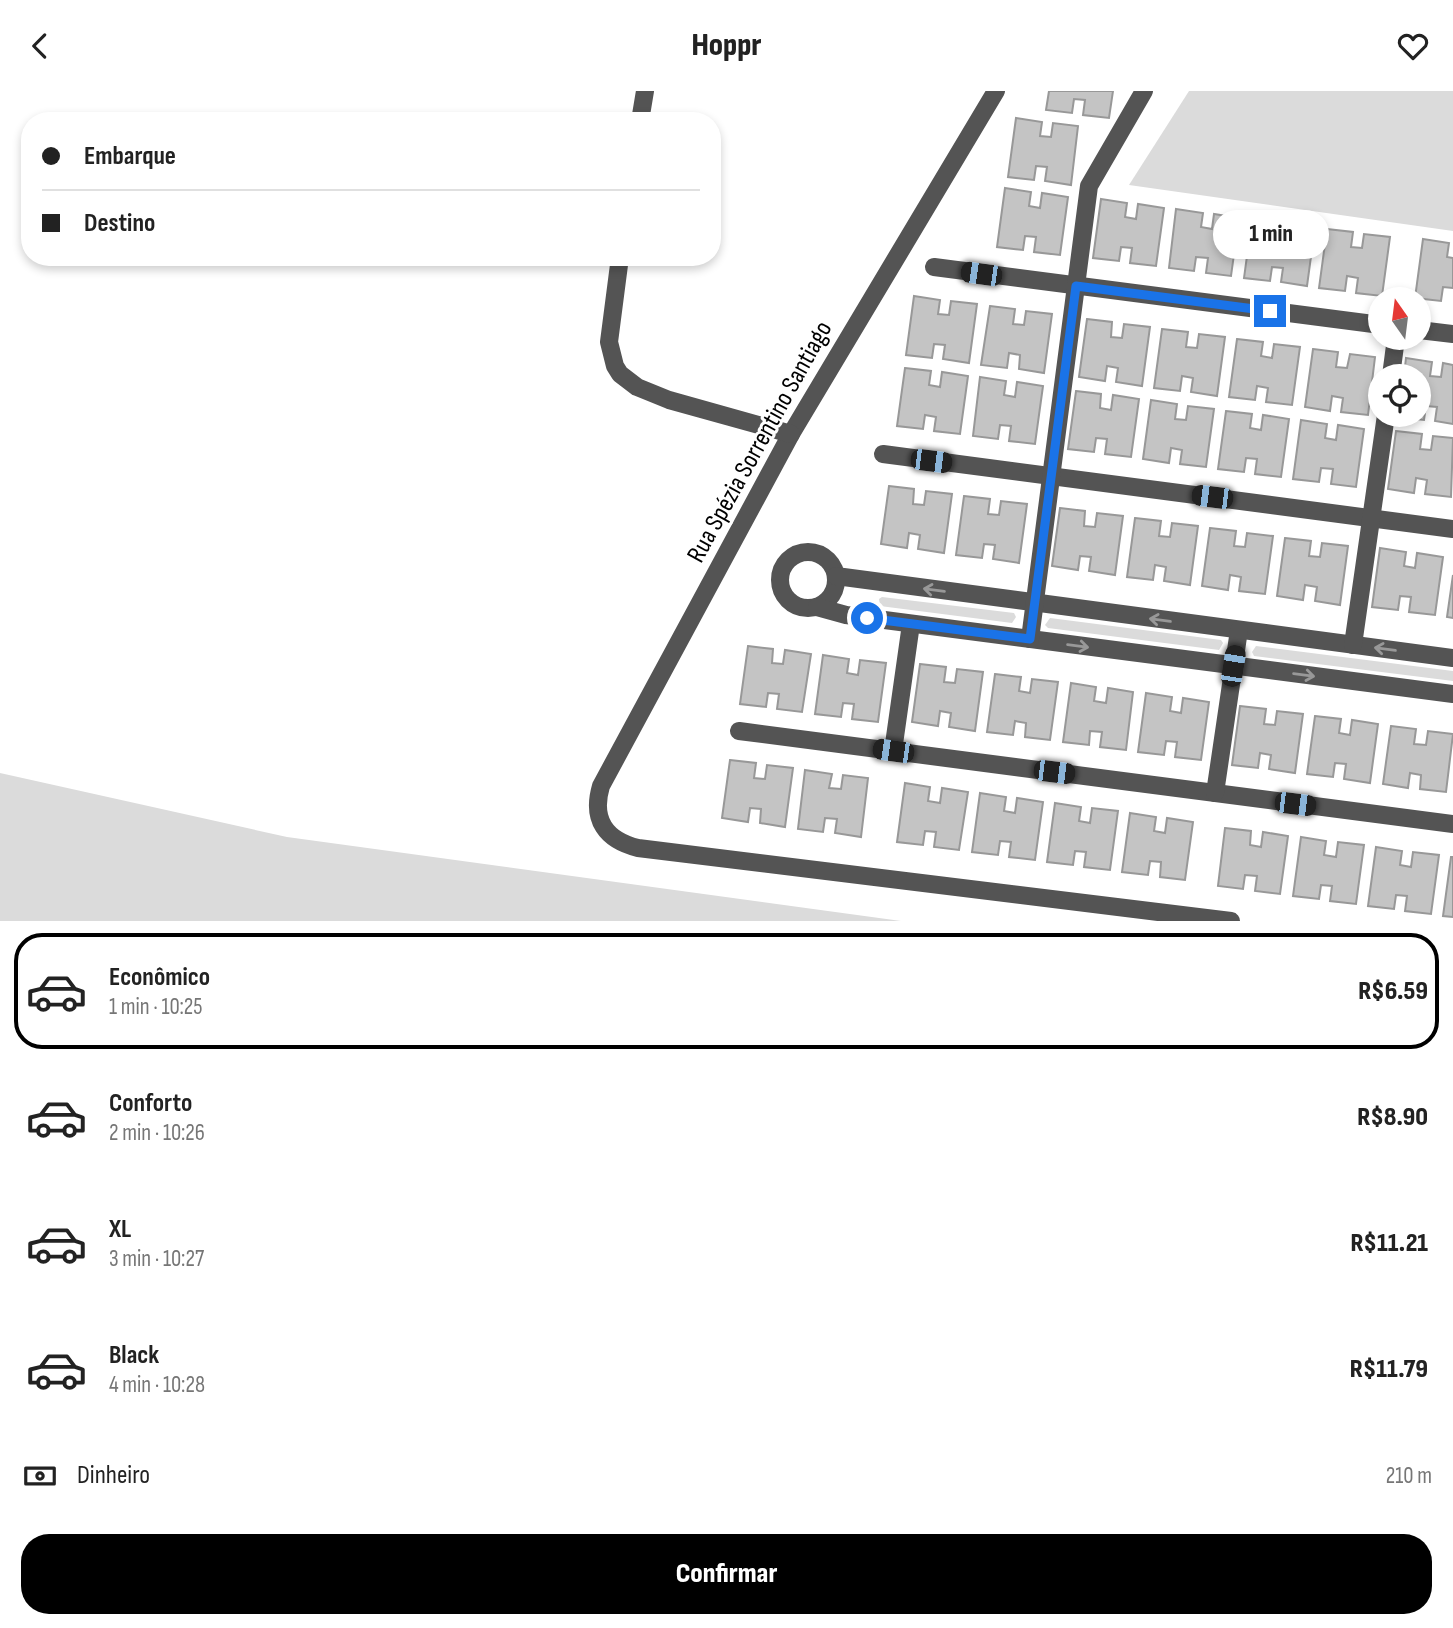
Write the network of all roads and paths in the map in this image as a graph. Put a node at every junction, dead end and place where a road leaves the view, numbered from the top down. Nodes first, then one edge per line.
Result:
1 (645, 91) edge
2 (996, 91) edge
3 (1144, 91) edge
4 (642, 112) edge
5 (619, 266) edge
6 (934, 267) dead end
7 (1076, 286) junction
8 (1368, 323) edge
9 (1432, 332) edge
10 (1453, 334) edge
11 (1384, 427) edge
12 (791, 434) junction
13 (883, 454) dead end
14 (1052, 476) junction
15 (1371, 518) junction
16 (1453, 529) edge
17 (836, 576) junction
18 (1036, 603) junction
19 (817, 607) junction
20 (911, 624) junction
21 (1239, 630) junction
22 (1030, 639) junction
23 (1353, 645) junction
24 (1453, 658) edge
25 (1233, 666) junction
26 (1453, 694) edge
27 (738, 731) dead end
28 (893, 751) junction
29 (1215, 793) junction
30 (1453, 824) edge
31 (1231, 921) edge

1 - 4 street
2 - 12 street, Rua Spézia Sorrentino Santiago
3 - 7 street
5 - 12 street
6 - 7 street
7 - 8 street
7 - 14 street
9 - 10 street
11 - 15 street
12 - 31 street, Rua Spézia Sorrentino Santiago
13 - 14 street
14 - 15 street
14 - 18 street
15 - 16 street
15 - 23 street
18 -> 17 street
17 - 19 street
17 - 19 street
21 -> 18 street
18 - 22 street
19 - 20 street
20 - 22 street
20 - 28 street
21 - 23 street
21 - 25 street
22 -> 25 street
24 -> 23 street
25 -> 26 street
25 - 29 street
27 - 28 street
28 - 29 street
29 - 30 street

